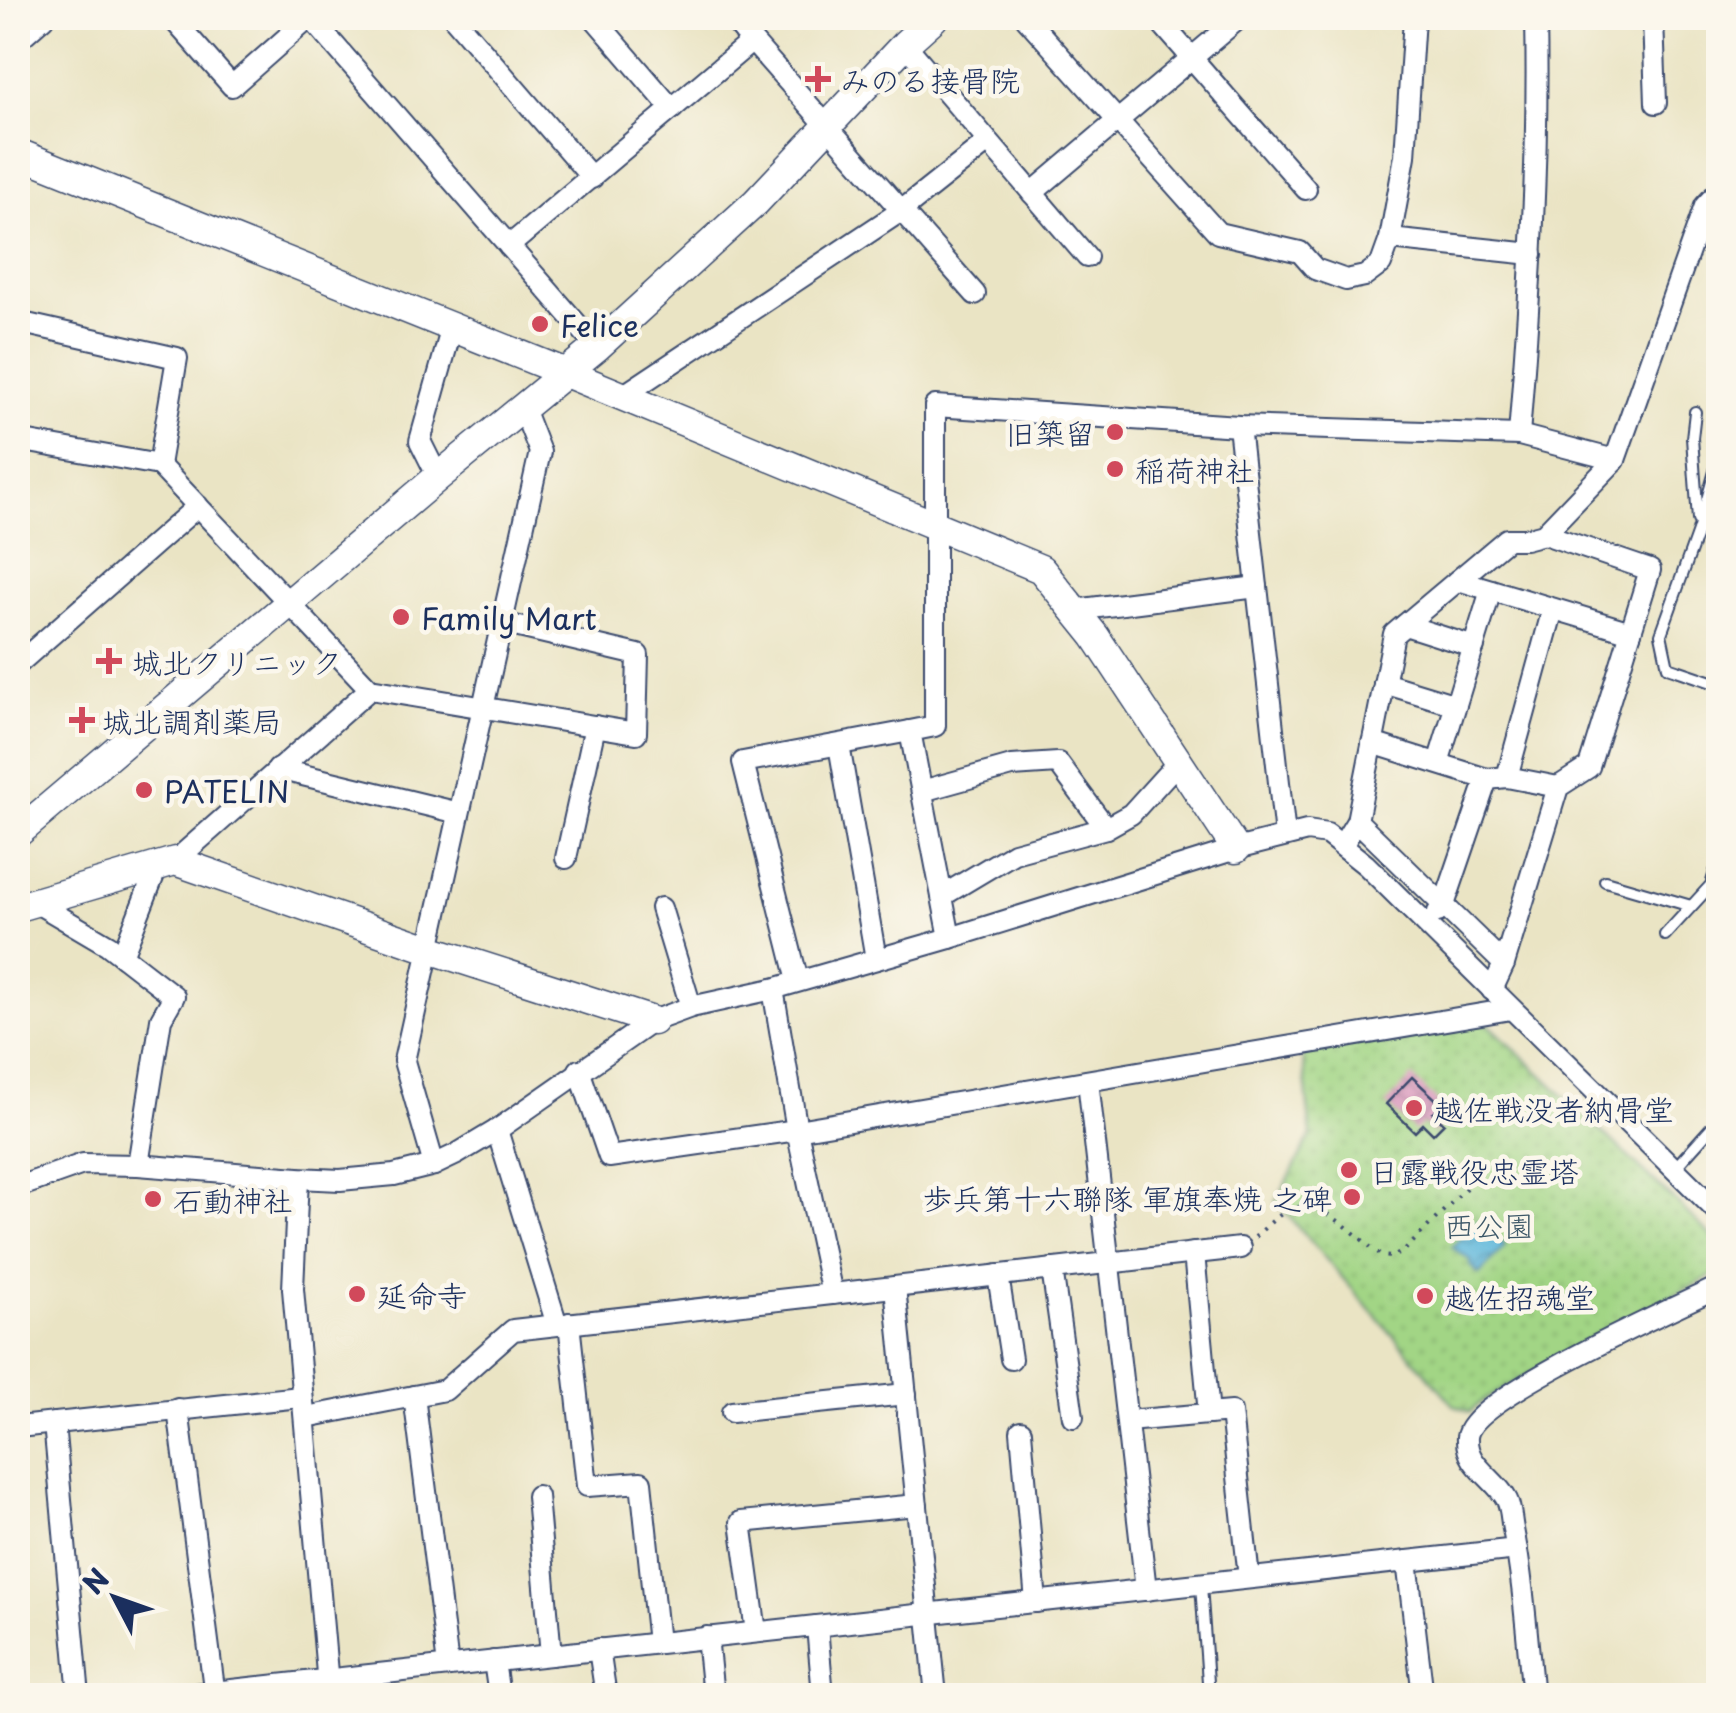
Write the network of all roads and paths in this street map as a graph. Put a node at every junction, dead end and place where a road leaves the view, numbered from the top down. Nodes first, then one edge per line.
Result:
1 (43, 18) edge
2 (172, 18) edge
3 (310, 18) edge
4 (454, 18) edge
5 (594, 18) edge
6 (934, 18) edge
7 (1026, 18) edge
8 (1157, 18) edge
9 (1239, 18) edge
10 (1414, 18) edge
11 (1536, 18) edge
12 (1654, 18) edge
13 (747, 27) edge
14 (18, 40) edge
15 (905, 44) junction
16 (1192, 58) junction
17 (1656, 104) dead end
18 (672, 109) junction
19 (1118, 120) junction
20 (827, 128) junction
21 (988, 142) junction
22 (18, 154) edge
23 (592, 178) junction
24 (1306, 189) dead end
25 (1718, 192) edge
26 (1032, 193) junction
27 (901, 212) junction
28 (1390, 239) junction
29 (509, 246) junction
30 (1532, 254) junction
31 (1087, 256) dead end
32 (975, 294) dead end
33 (18, 322) edge
34 (452, 328) junction
35 (597, 348) junction
36 (566, 373) junction
37 (621, 396) junction
38 (522, 406) junction
39 (1695, 412) dead end
40 (1239, 426) junction
41 (1519, 435) junction
42 (18, 440) edge
43 (1615, 460) junction
44 (1718, 461) edge
45 (158, 465) junction
46 (438, 477) junction
47 (198, 506) junction
48 (937, 527) junction
49 (1698, 530) junction
50 (1544, 534) junction
51 (1458, 580) junction
52 (1257, 588) junction
53 (1491, 590) junction
54 (291, 604) junction
55 (1553, 609) junction
56 (1075, 610) junction
57 (502, 623) junction
58 (1405, 625) junction
59 (1631, 632) junction
60 (1474, 646) junction
61 (18, 664) edge
62 (1384, 683) junction
63 (1718, 684) edge
64 (370, 688) junction
65 (1456, 704) junction
66 (484, 706) junction
67 (595, 726) junction
68 (910, 731) junction
69 (1372, 743) junction
70 (839, 745) junction
71 (1180, 761) junction
72 (1438, 763) junction
73 (278, 770) junction
74 (1497, 778) junction
75 (1558, 787) junction
76 (922, 792) junction
77 (459, 813) junction
78 (1357, 821) junction
79 (1106, 828) junction
80 (18, 833) edge
81 (1285, 836) junction
82 (1343, 844) junction
83 (1236, 849) junction
84 (566, 858) dead end
85 (1718, 862) edge
86 (166, 864) junction
87 (1605, 881) dead end
88 (942, 896) junction
89 (26, 905) edge
90 (1444, 905) junction
91 (1692, 906) junction
92 (661, 908) dead end
93 (1426, 924) junction
94 (1665, 934) dead end
95 (950, 938) junction
96 (429, 949) junction
97 (122, 956) junction
98 (876, 959) junction
99 (1504, 964) junction
100 (798, 982) junction
101 (773, 989) junction
102 (1492, 990) junction
103 (691, 1007) junction
104 (1511, 1009) junction
105 (653, 1021) junction
106 (579, 1070) junction
107 (1088, 1081) junction
108 (1718, 1120) edge
109 (497, 1130) junction
110 (797, 1130) junction
111 (434, 1164) junction
112 (138, 1165) junction
113 (1673, 1170) junction
114 (298, 1178) junction
115 (18, 1186) edge
116 (1466, 1188) dead end
117 (1718, 1212) edge
118 (1240, 1248) joint
119 (1194, 1253) junction
120 (1109, 1263) junction
121 (1052, 1269) junction
122 (998, 1276) junction
123 (895, 1287) junction
124 (1718, 1287) edge
125 (832, 1294) junction
126 (563, 1324) junction
127 (1011, 1358) dead end
128 (906, 1394) junction
129 (414, 1396) junction
130 (303, 1407) junction
131 (178, 1410) junction
132 (732, 1412) dead end
133 (1209, 1414) junction
134 (1073, 1417) dead end
135 (1127, 1422) junction
136 (54, 1423) junction
137 (18, 1427) edge
138 (1022, 1431) dead end
139 (536, 1496) dead end
140 (917, 1505) junction
141 (1518, 1549) junction
142 (1407, 1561) junction
143 (1249, 1578) junction
144 (1201, 1584) junction
145 (1146, 1590) junction
146 (1036, 1602) junction
147 (928, 1614) junction
148 (818, 1626) junction
149 (756, 1632) junction
150 (707, 1638) junction
151 (658, 1643) junction
152 (599, 1650) junction
153 (551, 1655) junction
154 (494, 1661) junction
155 (448, 1666) junction
156 (328, 1687) edge
157 (215, 1693) edge
158 (78, 1696) edge
159 (177, 1696) edge
160 (499, 1696) edge
161 (606, 1696) edge
162 (713, 1696) edge
163 (824, 1696) edge
164 (936, 1696) edge
165 (1210, 1696) edge
166 (1423, 1696) edge
167 (1533, 1696) edge

1 - 14 street
2 - 3 street
3 - 29 street
4 - 23 street
5 - 18 street
6 - 15 street
7 - 19 street
8 - 16 street
9 - 16 street
10 - 28 street
11 - 30 street
12 - 17 street
13 - 18 street
13 - 20 street
15 - 20 street
15 - 21 street
16 - 19 street
16 - 24 street
18 - 23 street
19 - 26 street
19 - 28 street
20 - 27 street
20 - 35 street
21 - 26 street
21 - 27 street
22 - 34 street
23 - 29 street
25 - 43 street
26 - 31 street
27 - 32 street
27 - 37 street
28 - 30 street
29 - 35 street
30 - 41 street
33 - 45 street
34 - 36 street
34 - 46 street
35 - 36 street
36 - 37 street
36 - 38 street
37 - 48 street
38 - 46 street
38 - 57 street
39 - 49 lane
40 - 41 street
40 - 48 street
40 - 52 street
41 - 43 street
42 - 45 street
43 - 50 street
44 - 49 lane
45 - 47 street
46 - 54 street
47 - 54 street
47 - 61 street
48 - 56 street
48 - 68 street
49 - 63 lane
50 - 51 street
50 - 59 street
51 - 53 street
51 - 58 street
52 - 56 street
52 - 81 street
53 - 55 street
53 - 60 street
54 - 64 street
54 - 80 street
55 - 59 street
55 - 74 street
56 - 71 street
57 - 66 street
57 - 67 street
58 - 60 street
58 - 62 street
59 - 75 street
60 - 65 street
62 - 65 street
62 - 69 street
64 - 66 street
64 - 73 street
65 - 72 street
66 - 67 street
66 - 77 street
67 - 84 street
68 - 70 street
68 - 76 street
69 - 72 street
69 - 78 street
70 - 98 street
70 - 100 street
71 - 79 street
71 - 83 street
72 - 74 street
73 - 77 street
73 - 86 street
74 - 75 street
74 - 90 street
75 - 99 street
76 - 79 street
76 - 88 street
77 - 96 street
78 - 82 street
78 - 90 street
79 - 88 street
81 - 82 street
81 - 83 street
82 - 93 street
83 - 95 street
85 - 91 lane
86 - 89 street
86 - 96 street
86 - 97 street
87 - 91 lane
88 - 95 street
89 - 97 street
90 - 93 street
90 - 99 street
91 - 94 lane
92 - 103 street
93 - 102 street
95 - 98 street
96 - 105 street
96 - 111 street
97 - 112 street
98 - 100 street
99 - 102 street
100 - 101 street
101 - 103 street
101 - 110 street
102 - 104 street
103 - 105 street
104 - 107 street
104 - 113 street
105 - 106 street
106 - 109 street
106 - 110 street
107 - 110 street
107 - 120 street
108 - 113 lane
109 - 111 street
109 - 126 street
110 - 125 street
111 - 114 street
112 - 114 street
112 - 115 street
113 - 117 street
114 - 130 street
116 - 118 path
118 - 119 street
119 - 120 street
119 - 133 street
120 - 121 street
120 - 135 street
121 - 122 street
121 - 134 street
122 - 123 street
122 - 127 street
123 - 125 street
123 - 128 street
124 - 141 street
125 - 126 street
126 - 129 street
126 - 151 street
128 - 132 street
128 - 140 street
129 - 130 street
129 - 155 street
130 - 131 street
130 - 156 street
131 - 136 street
131 - 157 street
133 - 135 street
133 - 143 street
135 - 145 street
136 - 137 street
136 - 158 street
138 - 146 street
139 - 153 street
140 - 147 street
140 - 149 street
141 - 142 street
141 - 167 street
142 - 143 street
142 - 166 street
143 - 144 street
144 - 145 street
144 - 165 lane
145 - 146 street
146 - 147 street
147 - 148 street
147 - 164 street
148 - 149 street
148 - 163 street
149 - 150 street
150 - 151 street
150 - 162 street
151 - 152 street
152 - 153 street
152 - 161 street
153 - 154 street
154 - 155 street
154 - 160 street
155 - 156 street
156 - 157 street
157 - 159 street

